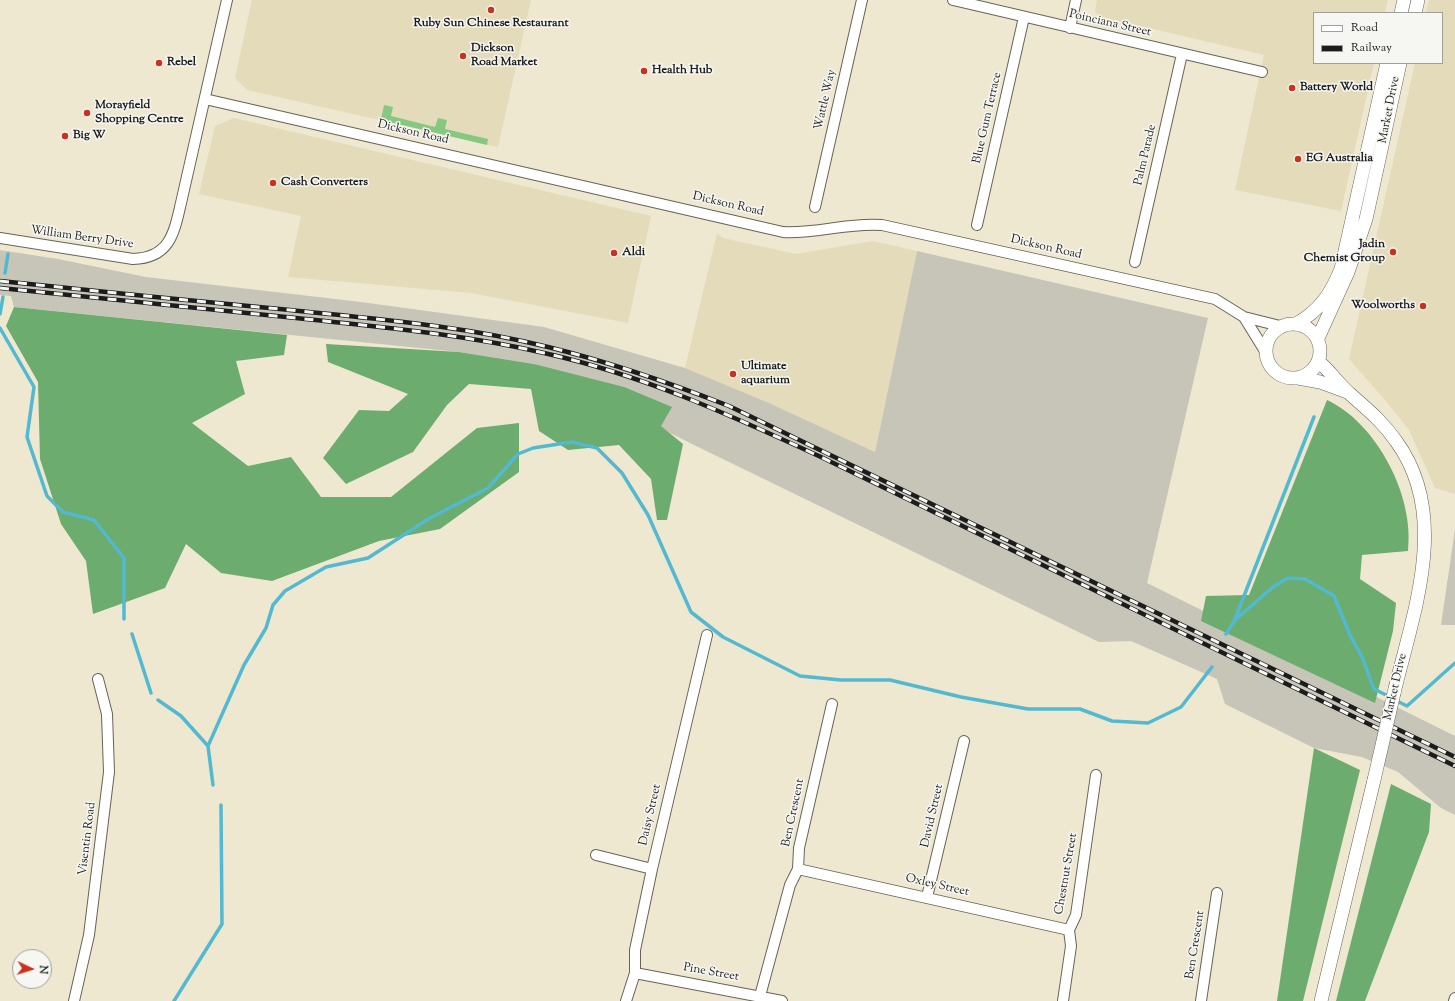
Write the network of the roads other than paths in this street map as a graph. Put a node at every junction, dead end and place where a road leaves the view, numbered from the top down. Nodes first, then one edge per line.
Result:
1 (227, 0) edge
2 (862, 0) edge
3 (953, 0) edge
4 (1076, 0) edge
5 (1404, 0) edge
6 (1418, 0) edge
7 (1401, 12) edge
8 (1415, 12) edge
9 (1024, 17) junction
10 (1070, 28) junction
11 (1182, 54) junction
12 (1387, 64) edge
13 (1400, 64) edge
14 (1262, 72) dead end
15 (205, 99) junction
16 (815, 206) dead end
17 (977, 225) dead end
18 (0, 238) edge
19 (1135, 262) dead end
20 (1244, 317) junction
21 (1296, 324) junction
22 (1280, 326) junction
23 (1318, 338) junction
24 (1265, 351) junction
25 (1318, 361) junction
26 (1298, 378) junction
27 (1348, 392) junction
28 (707, 635) dead end
29 (98, 679) dead end
30 (832, 704) dead end
31 (964, 741) dead end
32 (1096, 774) dead end
33 (596, 856) dead end
34 (652, 869) junction
35 (798, 869) junction
36 (1217, 893) dead end
37 (927, 897) junction
38 (1069, 930) junction
39 (635, 973) junction
40 (760, 996) junction
41 (1455, 998) edge
42 (74, 1001) edge
43 (626, 1001) edge
44 (782, 1001) edge
45 (1063, 1001) edge
46 (1201, 1001) edge
47 (1321, 1001) edge
48 (1454, 1001) edge

1 - 15 street, William Berry Drive
2 - 16 street, Wattle Way
3 - 9 street, Poinciana Street
4 - 10 street
5 - 7 street
6 - 8 street
9 - 10 street, Poinciana Street
9 - 17 street, Blue Gum Terrace
10 - 11 street, Poinciana Street
11 - 14 street, Poinciana Street
11 - 19 street, Palm Parade
12 - 21 street, Market Drive
13 - 23 street, Market Drive
15 - 18 street, William Berry Drive
15 - 20 street, Dickson Road
20 - 22 street, Dickson Road
20 - 24 street, Dickson Road
21 - 22 street
21 - 23 street
22 - 24 street
23 - 25 street
24 - 26 street
25 - 26 street
25 - 27 street, Market Drive
26 - 27 street, Market Drive
27 - 47 street, Market Drive, bridge
28 - 34 street, Daisy Street
29 - 42 street, Visentin Road
30 - 35 street, Ben Crescent
31 - 37 street, David Street
32 - 38 street, Chestnut Street
33 - 34 street
34 - 39 street, Daisy Street
35 - 37 street, Oxley Street
35 - 40 street, Ben Crescent
36 - 46 street, Ben Crescent
37 - 38 street, Oxley Street
38 - 45 street, Chestnut Street
39 - 40 street, Pine Street
39 - 43 street, Daisy Street
40 - 44 street, Pine Street
41 - 48 street

